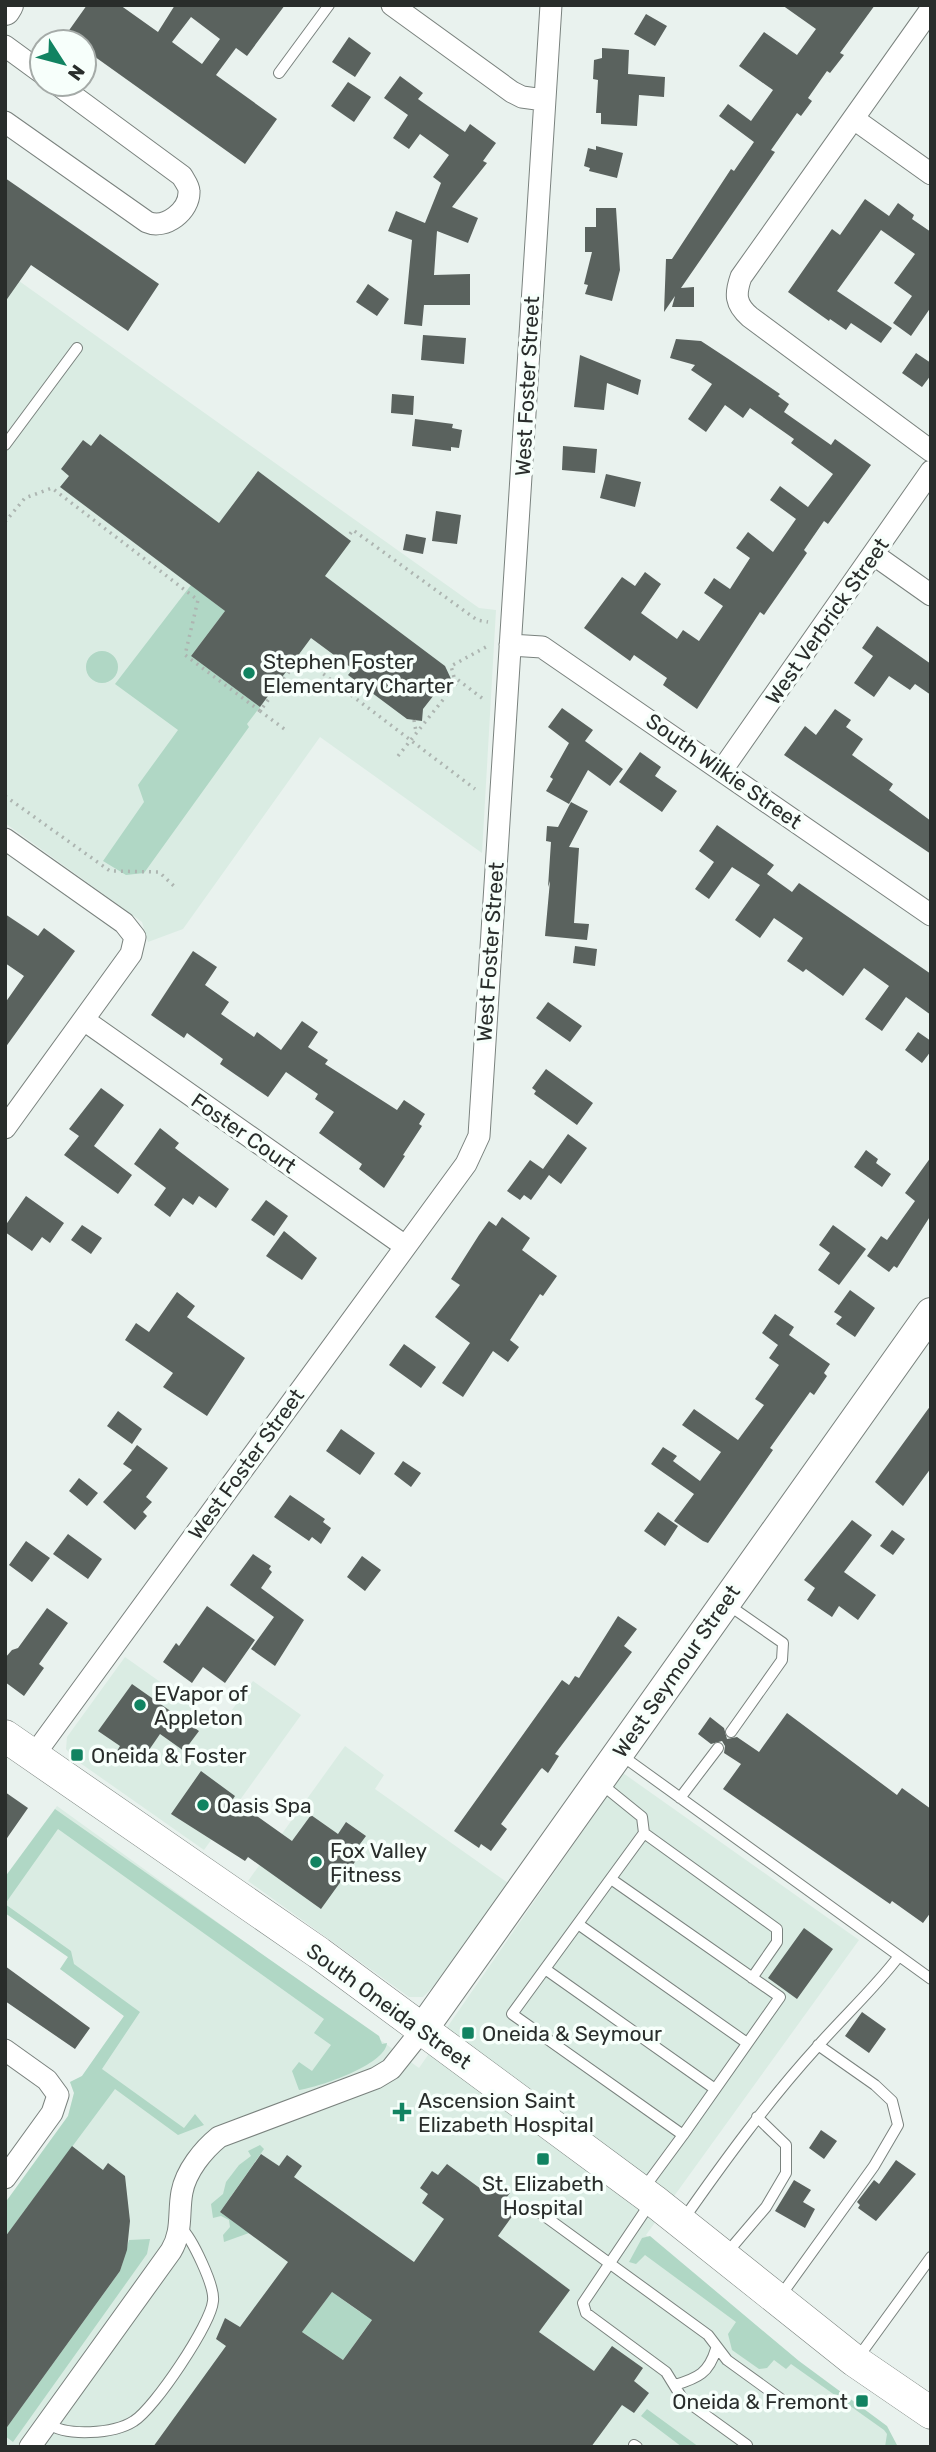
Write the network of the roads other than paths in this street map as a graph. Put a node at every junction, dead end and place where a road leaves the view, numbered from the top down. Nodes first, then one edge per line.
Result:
1 (8, 5) edge
2 (329, 5) edge
3 (392, 5) edge
4 (551, 5) edge
5 (931, 9) edge
6 (5, 10) edge
7 (5, 46) edge
8 (28, 63) edge
9 (279, 74) dead end
10 (76, 98) edge
11 (544, 100) junction
12 (854, 119) junction
13 (5, 122) edge
14 (931, 174) edge
15 (77, 348) dead end
16 (5, 445) edge
17 (931, 451) edge
18 (931, 471) edge
19 (873, 554) junction
20 (931, 595) edge
21 (510, 645) junction
22 (722, 770) junction
23 (5, 839) edge
24 (931, 915) edge
25 (84, 1020) junction
26 (5, 1128) edge
27 (405, 1245) junction
28 (931, 1312) edge
29 (725, 1603) junction
30 (731, 1732) dead end
31 (5, 1736) edge
32 (718, 1748) dead end
33 (618, 1753) junction
34 (34, 1755) junction
35 (598, 1782) junction
36 (680, 1798) junction
37 (644, 1833) junction
38 (611, 1879) junction
39 (578, 1924) junction
40 (899, 1956) junction
41 (545, 1969) junction
42 (752, 1978) junction
43 (931, 1979) edge
44 (422, 2031) junction
45 (747, 2043) junction
46 (818, 2045) junction
47 (5, 2050) edge
48 (715, 2089) junction
49 (757, 2117) junction
50 (682, 2134) junction
51 (5, 2178) edge
52 (647, 2196) junction
53 (539, 2212) dead end
54 (681, 2222) junction
55 (181, 2228) junction
56 (724, 2256) junction
57 (931, 2257) edge
58 (610, 2264) junction
59 (778, 2300) junction
60 (716, 2349) junction
61 (855, 2361) junction
62 (675, 2385) junction
63 (782, 2399) dead end
64 (931, 2413) edge
65 (47, 2423) junction
66 (747, 2445) dead end
67 (30, 2447) edge

1 - 6 street
2 - 9 lane
3 - 11 street
4 - 11 street, West Foster Street
5 - 12 street
7 - 8 street
10 - 13 street
11 - 21 street, West Foster Street
12 - 14 street
12 - 17 street
15 - 16 lane
18 - 19 street, West Verbrick Street
19 - 20 street
19 - 22 street, West Verbrick Street
21 - 22 street, South Wilkie Street
21 - 27 street, West Foster Street
22 - 24 street, South Wilkie Street
23 - 25 street
25 - 26 street
25 - 27 street, Foster Court
27 - 34 street, West Foster Street
28 - 29 street, West Seymour Street
29 - 30 lane
29 - 33 street, West Seymour Street
31 - 34 main road, South Oneida Street
32 - 36 lane
33 - 35 street, West Seymour Street
33 - 36 lane
34 - 44 main road, South Oneida Street
35 - 37 lane
35 - 44 street, West Seymour Street
36 - 40 lane
37 - 38 lane
37 - 42 lane
38 - 39 lane
38 - 42 lane
39 - 41 lane
39 - 45 lane
40 - 43 lane
40 - 46 lane
41 - 48 lane
41 - 50 lane
42 - 45 lane
44 - 52 main road, South Oneida Street
44 - 55 street
45 - 48 lane
46 - 49 lane
46 - 59 lane
47 - 51 street
48 - 50 lane
49 - 54 lane
49 - 56 lane
50 - 52 lane
52 - 54 main road, South Oneida Street
52 - 58 lane
53 - 58 lane
54 - 56 main road, South Oneida Street
55 - 65 street
55 - 65 lane
56 - 59 main road, South Oneida Street
57 - 61 lane
58 - 60 lane
58 - 62 lane
59 - 61 main road, South Oneida Street
60 - 62 lane
60 - 63 lane
61 - 64 main road, South Oneida Street
62 - 66 lane
65 - 67 street

